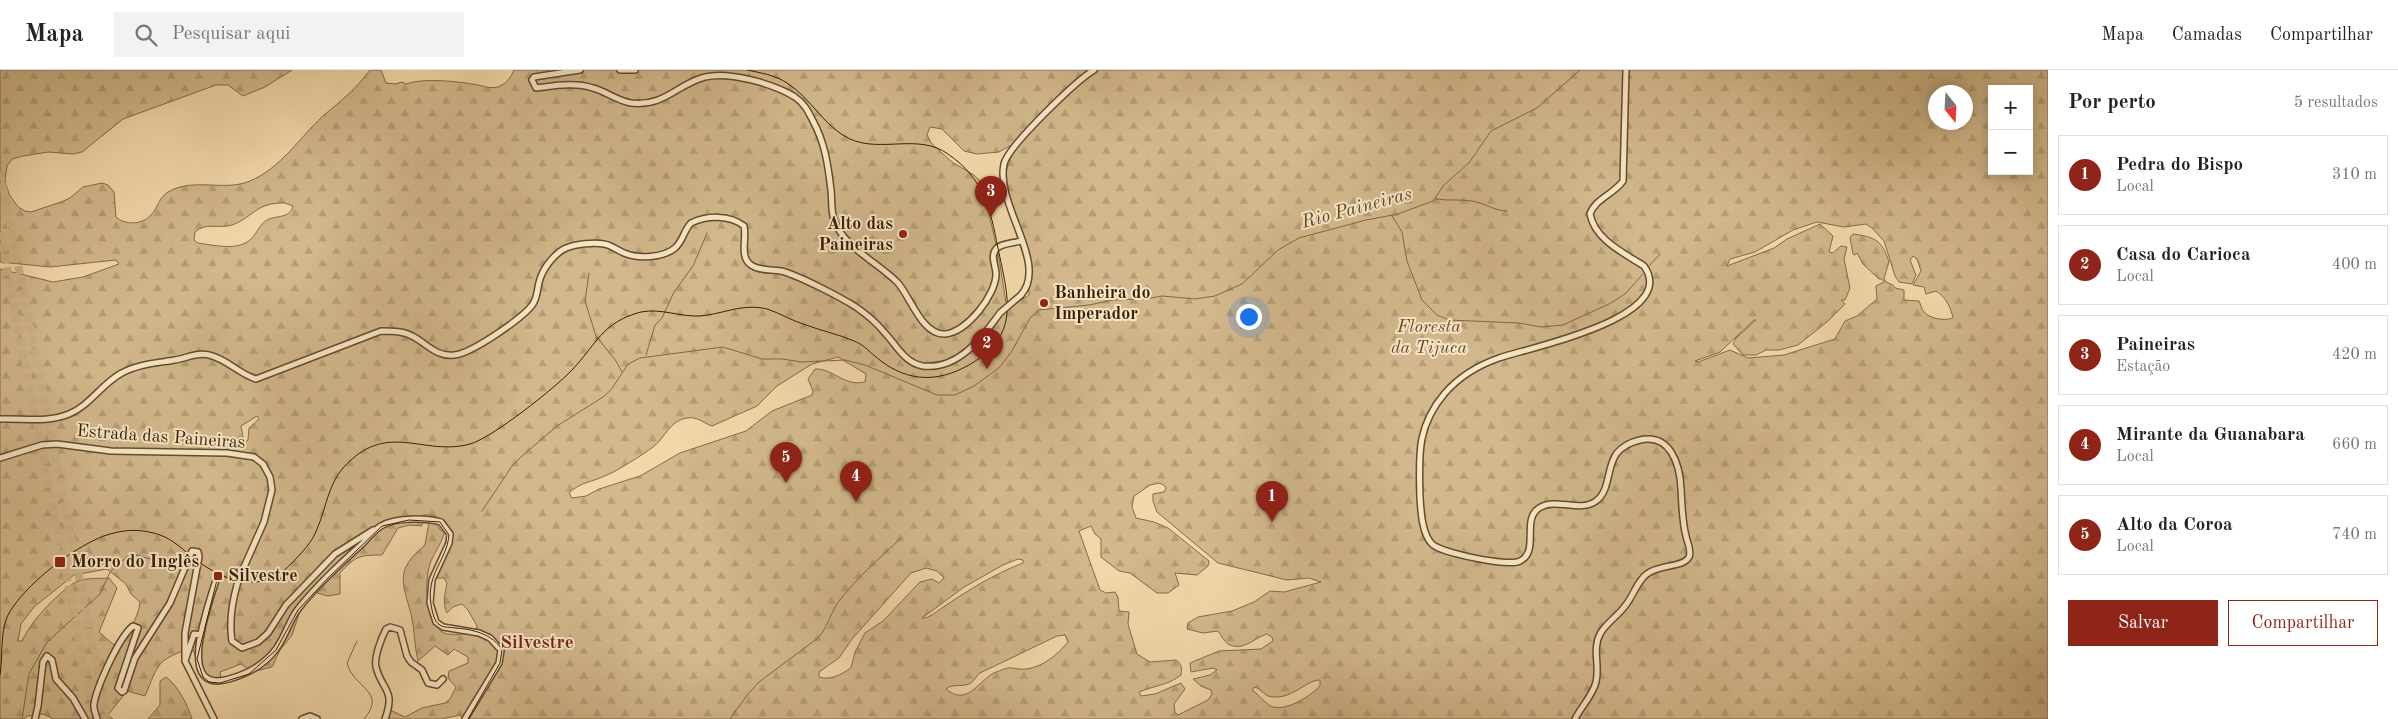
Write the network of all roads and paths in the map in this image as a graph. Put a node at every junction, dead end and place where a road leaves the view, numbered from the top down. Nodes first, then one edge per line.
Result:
1 (580, 70) edge
2 (620, 70) edge
3 (635, 70) edge
4 (1094, 70) edge
5 (1626, 70) edge
6 (1021, 242) junction
7 (0, 419) edge
8 (0, 458) edge
9 (382, 525) junction
10 (218, 574) dead end
11 (201, 635) junction
12 (185, 661) junction
13 (443, 678) dead end
14 (35, 719) edge
15 (85, 719) edge
16 (97, 719) edge
17 (214, 719) edge
18 (302, 719) edge
19 (317, 719) edge
20 (385, 719) edge
21 (465, 719) edge
22 (1575, 719) edge

1 - 6 street
2 - 3 street
4 - 6 street, Estrada das Paineiras
5 - 22 street
6 - 7 street, Estrada das Paineiras, bridge
8 - 9 street, Estrada das Paineiras, bridge
9 - 11 street
9 - 21 street
10 - 11 street
11 - 12 street
12 - 16 street
12 - 17 street
13 - 20 street
14 - 15 street
18 - 19 street

